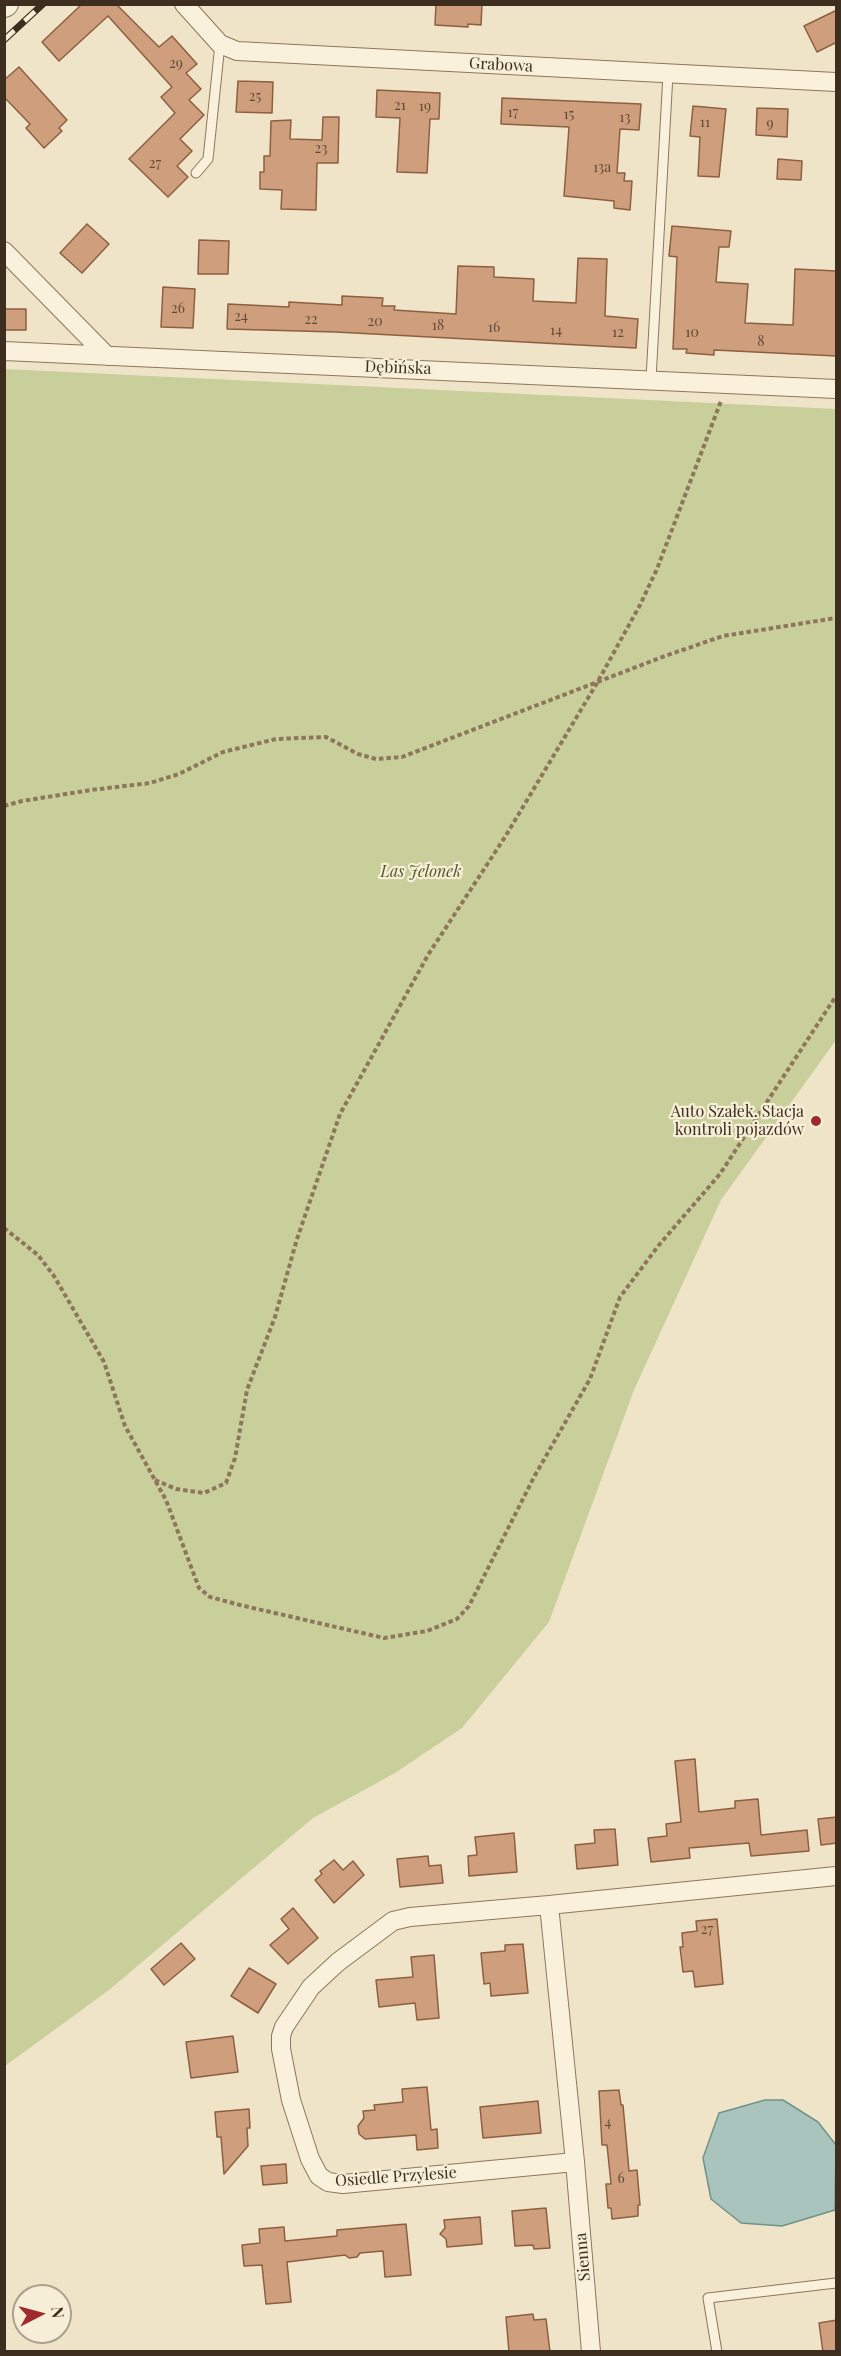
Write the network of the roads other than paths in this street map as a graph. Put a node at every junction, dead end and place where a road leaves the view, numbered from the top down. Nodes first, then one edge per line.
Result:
1 (184, 4) edge
2 (220, 44) junction
3 (668, 74) junction
4 (837, 82) edge
5 (196, 172) dead end
6 (4, 250) edge
7 (4, 351) edge
8 (107, 356) junction
9 (651, 379) junction
10 (837, 389) edge
11 (837, 1876) edge
12 (549, 1905) junction
13 (575, 2162) junction
14 (837, 2283) edge
15 (591, 2352) edge
16 (717, 2352) edge

1 - 2 street
2 - 3 street, Grabowa
2 - 5 lane
3 - 4 street, Grabowa
3 - 9 lane
6 - 8 street
7 - 8 street, Dębińska
8 - 9 street, Dębińska
9 - 10 street, Dębińska
11 - 12 street, Osiedle Przylesie
12 - 13 street
12 - 13 street, Osiedle Przylesie
13 - 15 street, Sienna
14 - 16 lane

